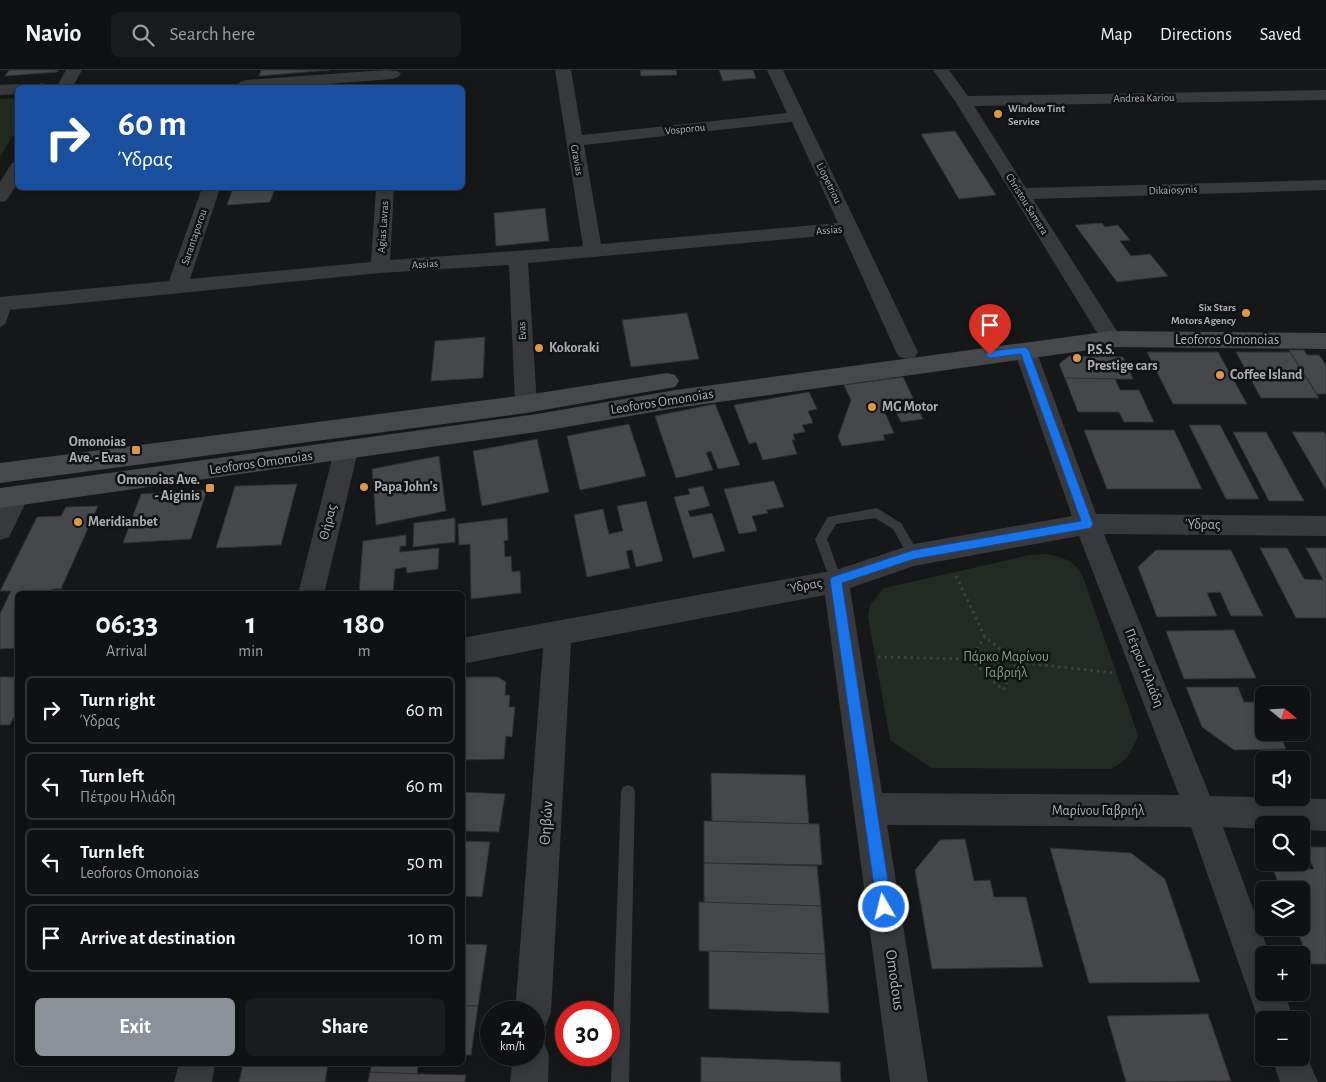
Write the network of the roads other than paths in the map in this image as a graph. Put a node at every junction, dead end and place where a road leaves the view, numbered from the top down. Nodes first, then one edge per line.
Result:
1 (74, 70) edge
2 (563, 70) edge
3 (775, 70) edge
4 (941, 70) edge
5 (393, 77) edge
6 (247, 81) edge
7 (66, 85) edge
8 (15, 89) edge
9 (0, 90) edge
10 (1326, 94) edge
11 (963, 100) junction
12 (796, 117) junction
13 (574, 141) junction
14 (9, 177) edge
15 (1326, 185) edge
16 (210, 190) edge
17 (385, 190) edge
18 (1021, 194) junction
19 (0, 197) edge
20 (850, 228) junction
21 (593, 251) junction
22 (518, 258) junction
23 (380, 267) junction
24 (177, 287) junction
25 (4, 304) edge
26 (0, 324) edge
27 (1326, 325) edge
28 (1107, 331) junction
29 (1326, 341) edge
30 (1025, 350) junction
31 (907, 352) junction
32 (526, 404) junction
33 (346, 451) junction
34 (0, 473) edge
35 (9, 497) edge
36 (1087, 524) junction
37 (1326, 526) edge
38 (0, 530) edge
39 (914, 555) junction
40 (836, 580) junction
41 (312, 591) edge
42 (558, 634) junction
43 (465, 650) edge
44 (628, 792) dead end
45 (870, 809) junction
46 (1201, 811) junction
47 (1326, 816) edge
48 (1255, 960) edge
49 (534, 1001) edge
50 (197, 1066) edge
51 (530, 1066) edge
52 (1293, 1066) edge
53 (193, 1082) edge
54 (529, 1082) edge
55 (620, 1082) edge
56 (909, 1082) edge
57 (1299, 1082) edge

1 - 7 street
2 - 13 street, Gravias
3 - 12 street, Liopetriou
4 - 11 street, Christou Samara
5 - 6 street
8 - 9 street
10 - 11 street, Andrea Kariou
11 - 18 street, Christou Samara
12 - 13 street, Vosporou
12 - 20 street, Liopetriou
13 - 21 street, Gravias
14 - 19 street
15 - 18 street, Dikaiosynis
16 - 24 street, Sarantaporou
17 - 23 street, Agias Lavras
18 - 28 street, Christou Samara
20 - 21 street, Assias
20 - 31 street, Liopetriou
21 - 22 street, Assias
22 - 23 street, Assias
22 - 32 street, Evas
23 - 24 street, Assias
24 - 25 street, Assias
25 - 26 lane
27 - 28 main road, Leoforos Omonoias
28 - 29 main road, Leoforos Omonoias
28 - 30 main road, Leoforos Omonoias
28 - 31 main road, Leoforos Omonoias
30 - 33 main road, Leoforos Omonoias
30 - 36 street, Πέτρου Ηλιάδη
31 - 32 main road, Leoforos Omonoias
32 - 34 main road, Leoforos Omonoias
33 - 35 main road, Leoforos Omonoias
33 - 41 street, Θήρας
35 - 38 street
36 - 37 street, Ύδρας
36 - 39 street, Ύδρας
36 - 46 street, Πέτρου Ηλιάδη
39 - 40 street, Ύδρας
39 - 40 lane
40 - 42 street, Ύδρας
40 - 45 street, Omodous
42 - 43 street, Ύδρας
42 - 49 street, Θηβών
44 - 55 lane
45 - 46 street, Μαρίνου Γαβριήλ
45 - 56 street, Omodous
46 - 47 street, Μαρίνου Γαβριήλ
46 - 48 street, Πέτρου Ηλιάδη
50 - 53 street
51 - 54 street
52 - 57 street

